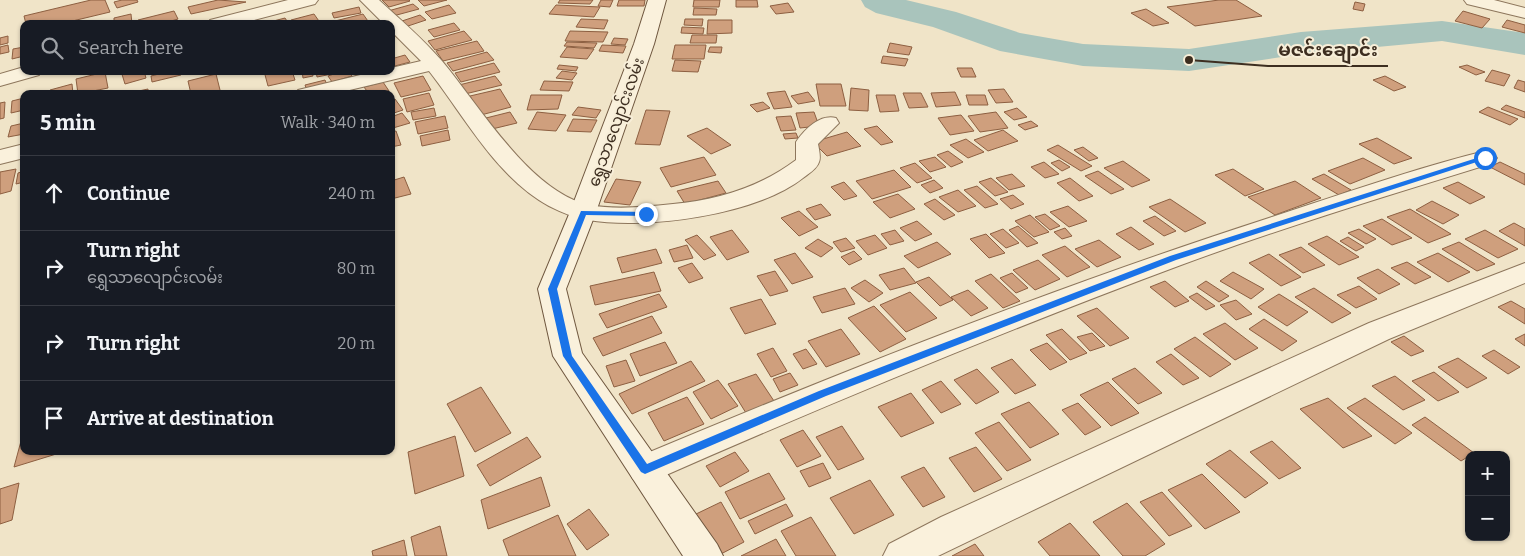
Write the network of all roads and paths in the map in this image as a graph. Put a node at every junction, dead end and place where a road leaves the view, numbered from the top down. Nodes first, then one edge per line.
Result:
1 (309, 0) edge
2 (369, 0) edge
3 (658, 0) edge
4 (1472, 0) edge
5 (1525, 13) edge
6 (232, 20) edge
7 (391, 20) edge
8 (395, 24) edge
9 (434, 64) junction
10 (395, 73) edge
11 (20, 74) edge
12 (387, 75) edge
13 (0, 80) edge
14 (322, 90) edge
15 (828, 123) dead end
16 (20, 152) edge
17 (0, 157) edge
18 (1485, 158) dead end
19 (583, 212) junction
20 (1525, 272) edge
21 (645, 469) junction
22 (704, 556) edge
23 (902, 556) edge

1 - 6 street
2 - 7 street
3 - 19 street, ရွှေသာလျောင်းလမ်း
4 - 5 street
8 - 9 street
9 - 10 street
9 - 19 street
11 - 13 street
12 - 14 street
15 - 19 street
16 - 17 street
18 - 21 street
19 - 21 street, ရွှေသာလျောင်းလမ်း
20 - 23 street
21 - 22 street, ရွှေသာလျောင်းလမ်း

